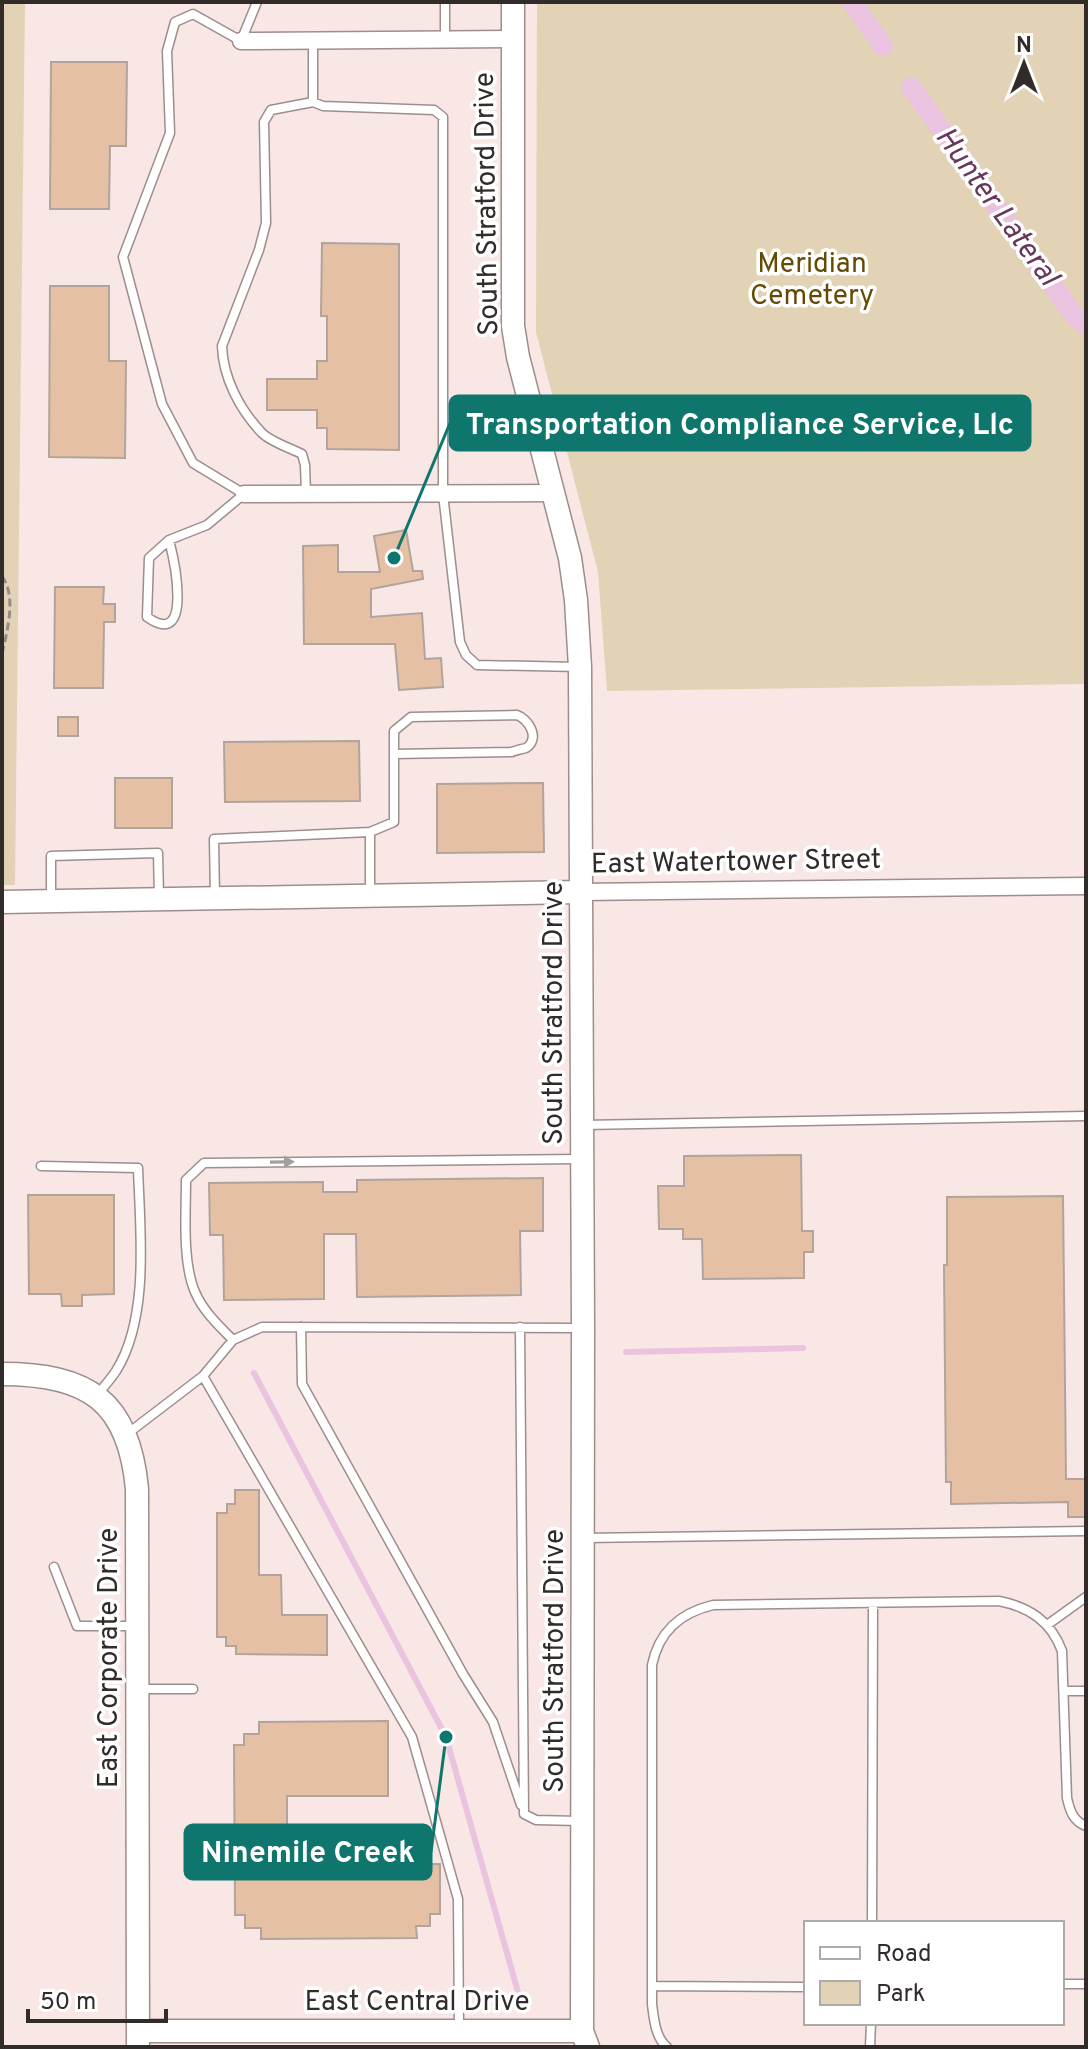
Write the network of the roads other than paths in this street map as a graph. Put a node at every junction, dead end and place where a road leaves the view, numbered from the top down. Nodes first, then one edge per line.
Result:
1 (257, 2) edge
2 (445, 2) edge
3 (513, 2) edge
4 (445, 39) junction
5 (513, 39) junction
6 (313, 40) junction
7 (241, 41) junction
8 (313, 102) junction
9 (552, 493) junction
10 (244, 494) junction
11 (307, 494) junction
12 (443, 494) junction
13 (169, 540) junction
14 (580, 667) junction
15 (394, 754) junction
16 (370, 832) junction
17 (1086, 886) edge
18 (581, 892) junction
19 (370, 896) junction
20 (159, 899) junction
21 (215, 899) junction
22 (51, 901) junction
23 (2, 902) edge
24 (1086, 1116) edge
25 (582, 1125) junction
26 (582, 1159) junction
27 (41, 1166) dead end
28 (301, 1327) junction
29 (520, 1327) junction
30 (583, 1328) junction
31 (233, 1340) junction
32 (2, 1374) edge
33 (203, 1376) junction
34 (96, 1397) junction
35 (126, 1434) junction
36 (1086, 1531) edge
37 (582, 1538) junction
38 (54, 1567) dead end
39 (1086, 1597) edge
40 (873, 1603) junction
41 (1047, 1625) junction
42 (137, 1626) junction
43 (137, 1689) junction
44 (193, 1689) dead end
45 (1065, 1691) junction
46 (1086, 1691) edge
47 (524, 1814) junction
48 (583, 1821) junction
49 (1086, 1826) edge
50 (872, 1921) edge
51 (1064, 1984) edge
52 (1086, 1984) edge
53 (652, 1986) junction
54 (804, 1987) edge
55 (871, 2025) edge
56 (459, 2029) junction
57 (138, 2039) edge
58 (585, 2039) edge
59 (667, 2047) edge
60 (870, 2047) edge

1 - 7 lane
2 - 4 lane
3 - 5 street, South Stratford Drive
4 - 5 street
4 - 6 street
5 - 9 street, South Stratford Drive
6 - 7 street
6 - 8 lane
7 - 10 lane
8 - 11 lane
8 - 12 lane
9 - 12 street
9 - 14 street, South Stratford Drive
10 - 11 street
10 - 13 lane
11 - 12 street
12 - 14 lane
13 - 13 lane
14 - 18 street, South Stratford Drive
15 - 15 lane
15 - 16 lane
16 - 19 lane
16 - 21 lane
17 - 18 street, East Watertower Street
18 - 19 street, East Watertower Street
18 - 25 street, South Stratford Drive
19 - 21 street, East Watertower Street
20 - 21 street, East Watertower Street
20 - 22 street, East Watertower Street
20 - 22 lane
22 - 23 street, East Watertower Street
24 - 25 lane
25 - 26 street, South Stratford Drive
26 - 30 street, South Stratford Drive
31 -> 26 lane
27 - 34 lane
28 - 29 lane
28 - 31 lane
28 - 47 lane
29 - 30 lane
29 - 47 lane
30 - 37 street, South Stratford Drive
31 - 33 lane
32 - 34 street, East Corporate Drive
33 - 35 lane
33 - 56 lane
34 - 35 street, East Corporate Drive
35 - 42 street, East Corporate Drive
36 - 37 lane
37 - 48 street, South Stratford Drive
38 - 42 lane
39 - 41 lane
40 - 41 lane
40 - 50 lane
40 - 53 lane
41 - 45 lane
42 - 43 street, East Corporate Drive
43 - 44 lane
43 - 57 street, East Corporate Drive
45 - 46 lane
45 - 49 lane
47 - 48 lane
48 - 58 street, South Stratford Drive
51 - 52 lane
53 - 54 lane
53 - 59 lane
55 - 60 lane
56 - 57 street, East Central Drive
56 - 58 street, East Central Drive

